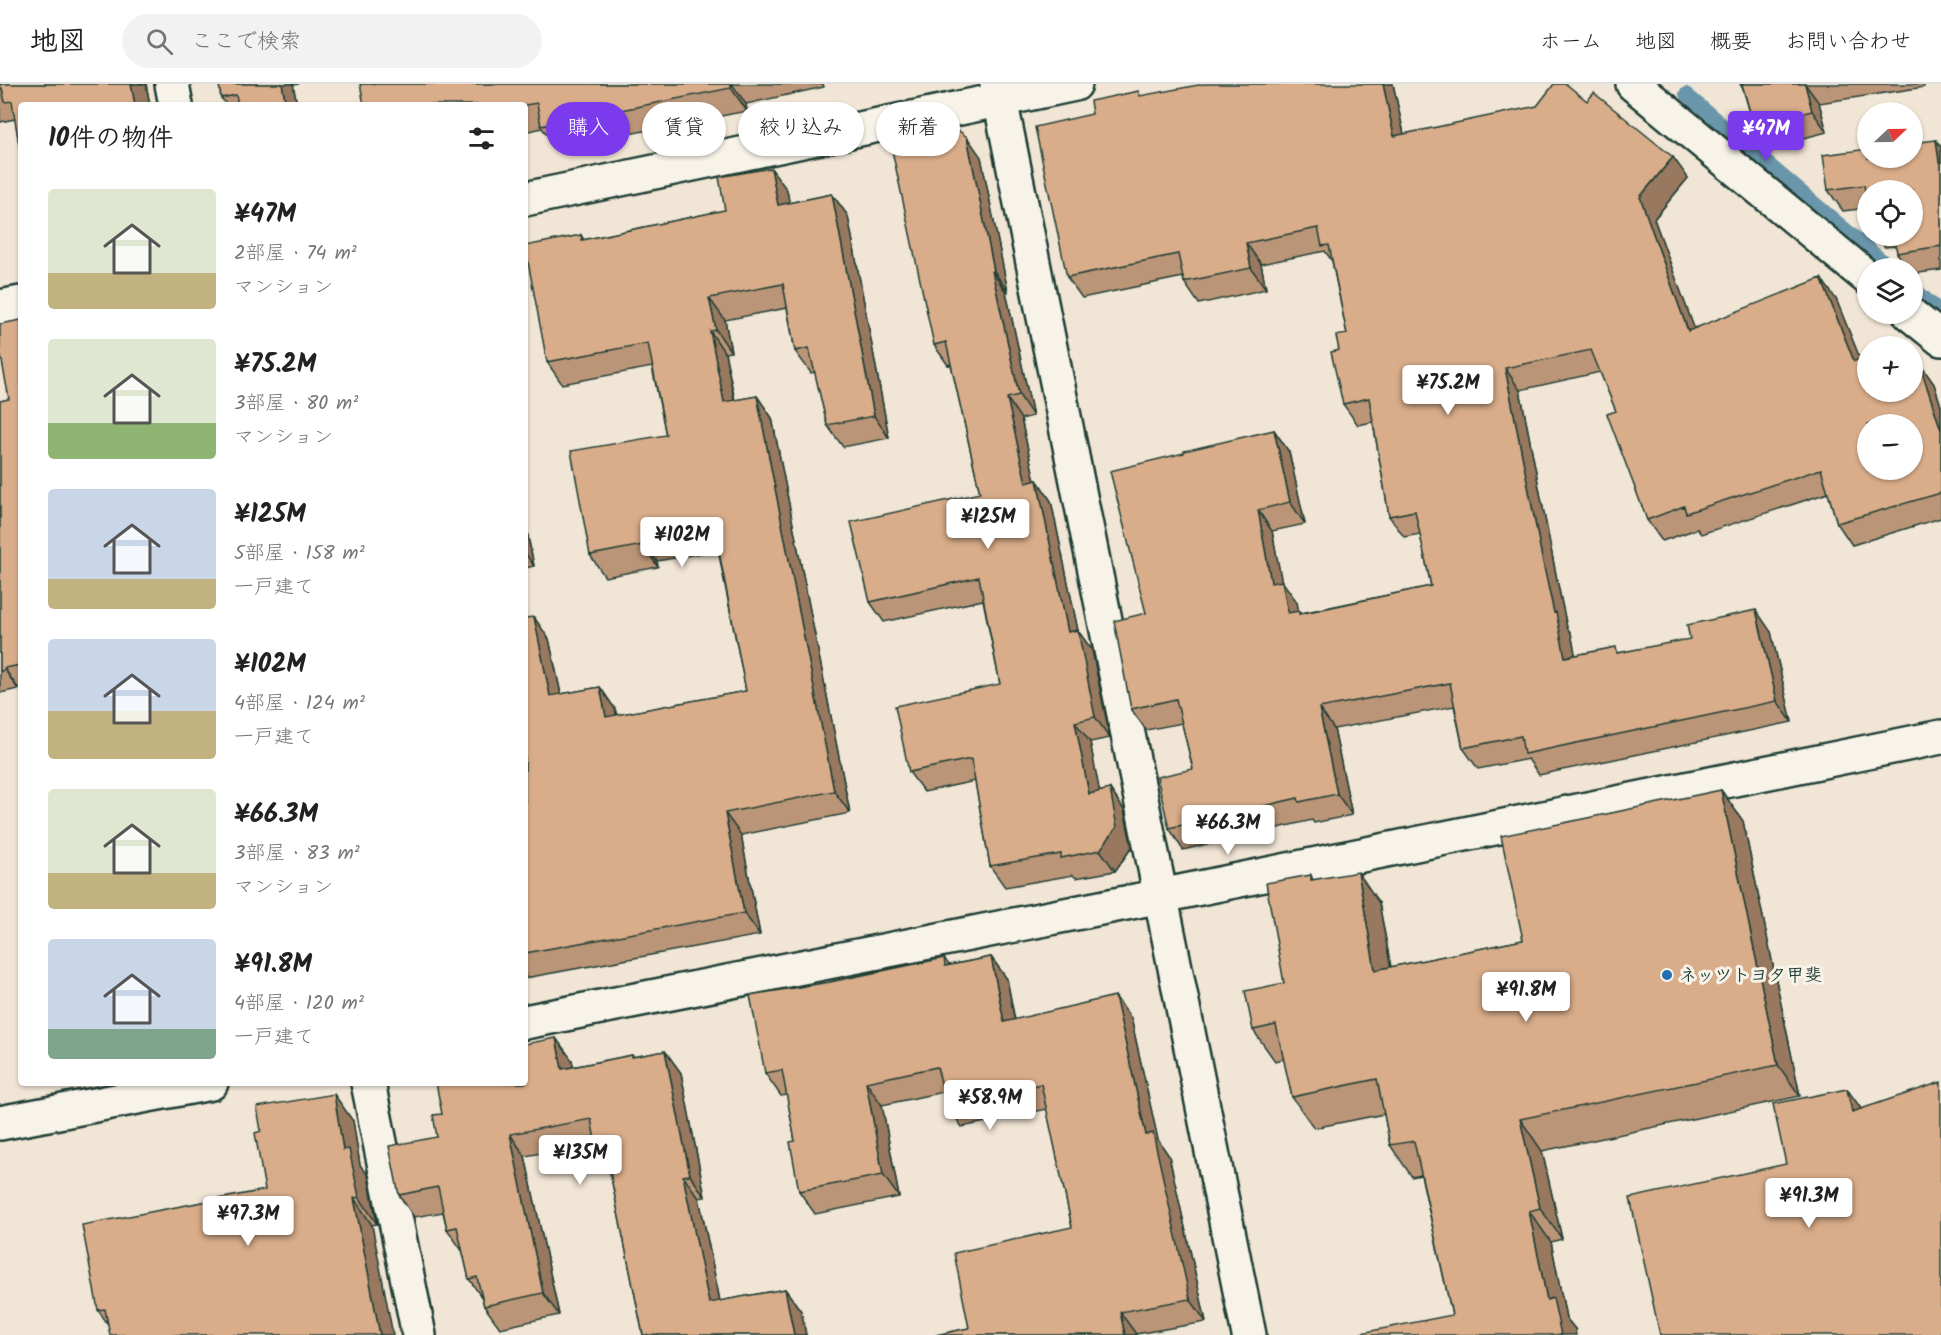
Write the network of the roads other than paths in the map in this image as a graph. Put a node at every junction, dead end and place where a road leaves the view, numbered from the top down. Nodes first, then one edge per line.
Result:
1 (172, 84) edge
2 (1075, 84) edge
3 (1633, 84) edge
4 (998, 92) edge
5 (175, 102) edge
6 (528, 198) edge
7 (1857, 269) edge
8 (18, 304) edge
9 (0, 307) edge
10 (1922, 324) edge
11 (1941, 339) edge
12 (1941, 737) edge
13 (1161, 896) junction
14 (528, 1021) edge
15 (196, 1086) edge
16 (369, 1086) edge
17 (0, 1123) edge
18 (418, 1335) edge
19 (1249, 1335) edge

1 - 5 street
2 - 4 street
3 - 7 street
4 - 6 street
4 - 13 street
8 - 9 street
10 - 11 street
12 - 13 street
13 - 14 street
13 - 19 street
15 - 17 street
16 - 18 street

